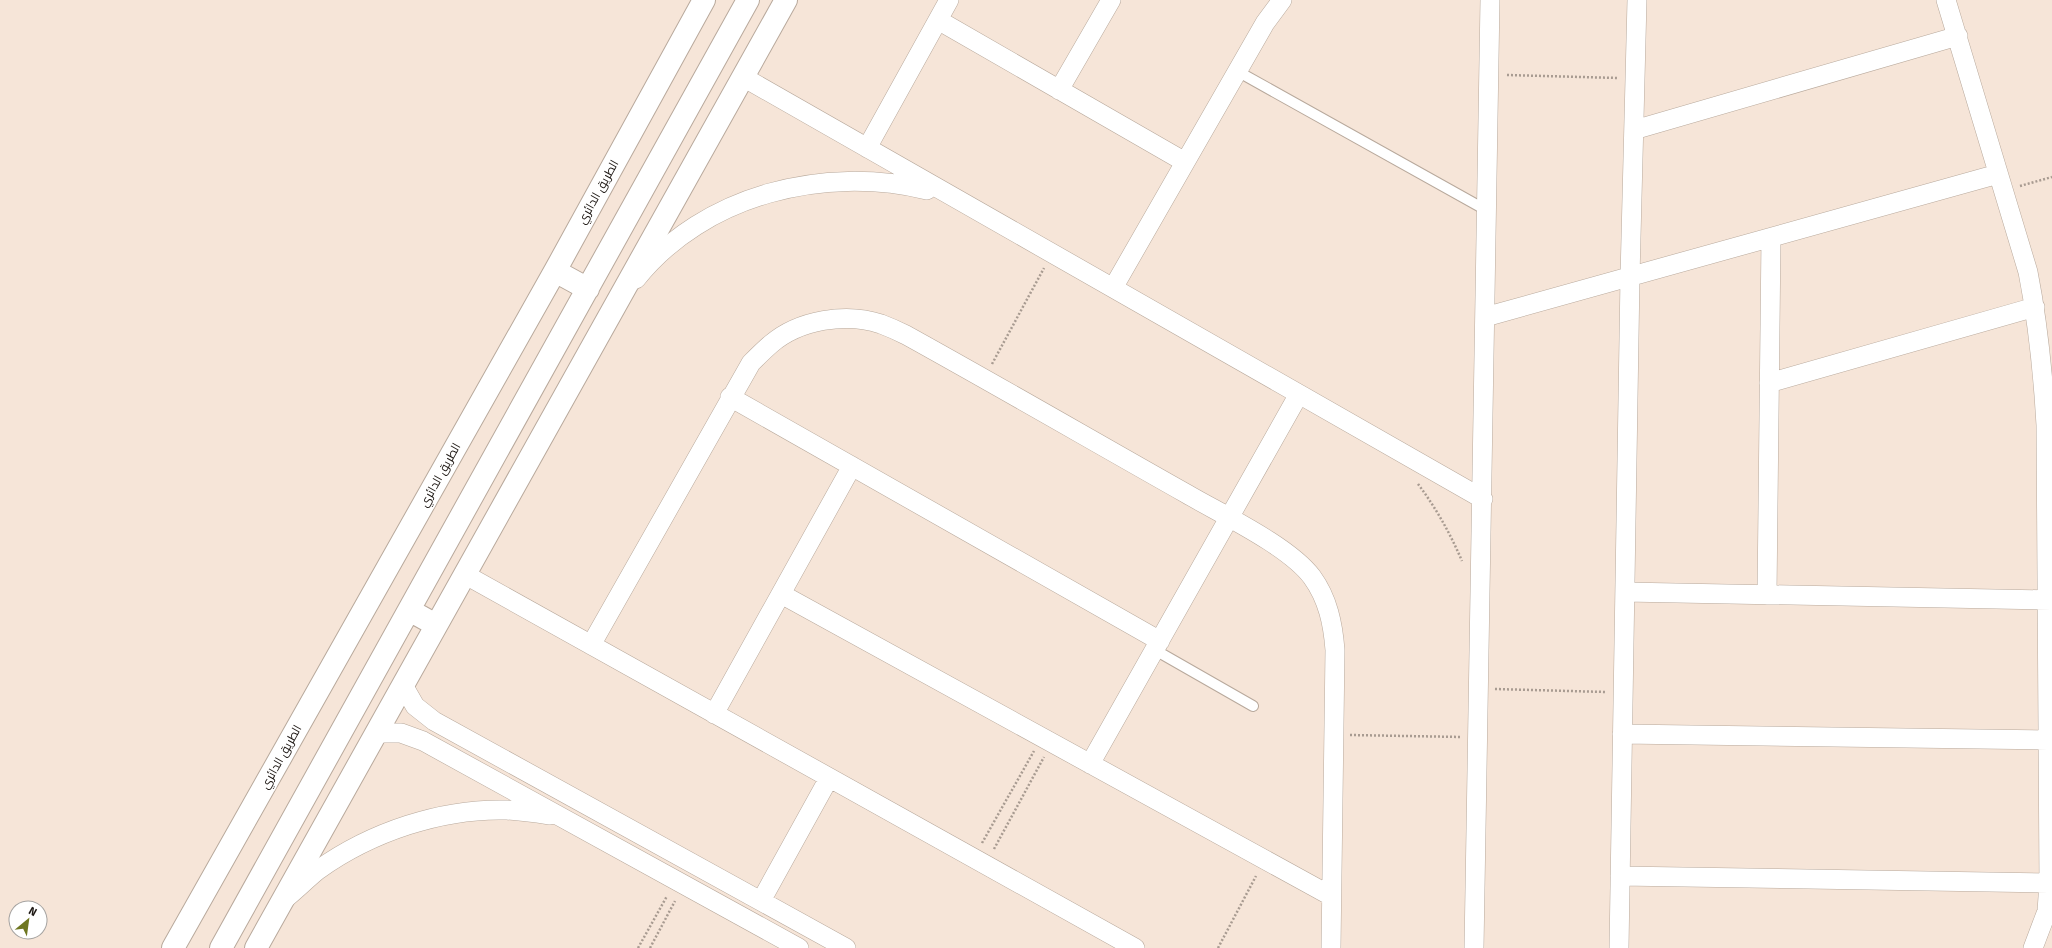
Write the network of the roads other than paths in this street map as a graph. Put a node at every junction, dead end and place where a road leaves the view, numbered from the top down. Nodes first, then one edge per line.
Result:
1 (704, 0) edge
2 (748, 0) edge
3 (786, 0) edge
4 (949, 0) edge
5 (1111, 0) edge
6 (1282, 0) edge
7 (1490, 0) edge
8 (1637, 0) edge
9 (1946, 0) edge
10 (938, 20) junction
11 (1958, 36) junction
12 (1237, 71) junction
13 (743, 77) junction
14 (1059, 90) junction
15 (1634, 130) junction
16 (867, 148) junction
17 (1185, 162) junction
18 (2001, 182) junction
19 (950, 195) junction
20 (1486, 210) junction
21 (1771, 238) junction
22 (555, 271) junction
23 (1630, 277) junction
24 (1113, 288) junction
25 (588, 289) junction
26 (613, 306) junction
27 (2035, 307) junction
28 (1485, 316) junction
29 (1769, 383) junction
30 (1299, 394) junction
31 (730, 397) junction
32 (852, 466) junction
33 (1483, 499) junction
34 (1229, 518) junction
35 (464, 574) junction
36 (1625, 592) junction
37 (781, 594) junction
38 (1767, 595) junction
39 (2049, 600) edge
40 (409, 610) junction
41 (436, 626) junction
42 (591, 645) junction
43 (1157, 645) junction
44 (403, 684) junction
45 (1253, 706) dead end
46 (714, 714) junction
47 (377, 733) junction
48 (1622, 734) junction
49 (2048, 740) junction
50 (1090, 764) junction
51 (829, 778) junction
52 (557, 815) junction
53 (1620, 876) junction
54 (2049, 883) junction
55 (1331, 896) junction
56 (761, 901) junction
57 (281, 903) junction
58 (826, 943) edge
59 (173, 948) edge
60 (221, 948) edge
61 (256, 948) edge
62 (799, 948) edge
63 (846, 948) edge
64 (1135, 948) edge
65 (1331, 948) edge
66 (1474, 948) edge
67 (1619, 948) edge
68 (2033, 948) edge

1 - 22 main road, الطريق الدائري
2 - 25 main road
3 - 13 main road
4 - 10 street
5 - 14 street
6 - 12 street
7 - 20 street
8 - 15 street
9 - 11 street
10 - 14 street
10 - 16 street
11 - 15 street
11 - 18 street
12 - 17 street
12 - 20 lane
13 - 16 street
13 - 26 main road
14 - 17 street
15 - 23 street
16 - 19 street
17 - 24 street
18 - 21 street
18 - 27 street
19 - 24 street
19 - 26 street
20 - 28 street
21 - 23 street
21 - 29 street
22 - 25 main road
22 - 59 main road, الطريق الدائري
23 - 28 street
23 - 36 street
24 - 30 street
25 - 40 main road
26 - 35 main road
27 - 29 street
27 - 39 street
28 - 33 street
29 - 38 street
30 - 33 street
30 - 34 street
31 - 32 street
31 - 34 street
31 - 42 street
32 - 37 street
32 - 43 street
33 - 66 street
34 - 43 street
34 - 55 street
35 - 41 main road
35 - 42 street
36 - 38 street
36 - 48 street
37 - 46 street
37 - 50 street
38 - 39 street
39 - 49 street
40 - 41 main road
40 - 60 main road
41 - 44 main road
42 - 46 street
43 - 45 lane
43 - 50 street
44 - 47 main road
44 - 56 street
46 - 51 street
47 - 52 street
47 - 57 main road
48 - 49 street
48 - 53 street
49 - 54 street
50 - 55 street
51 - 56 street
51 - 64 street
52 - 57 street
52 - 62 street
53 - 54 street
53 - 67 street
54 - 68 street
55 - 65 street
56 - 58 street
57 - 61 main road
58 - 63 street

